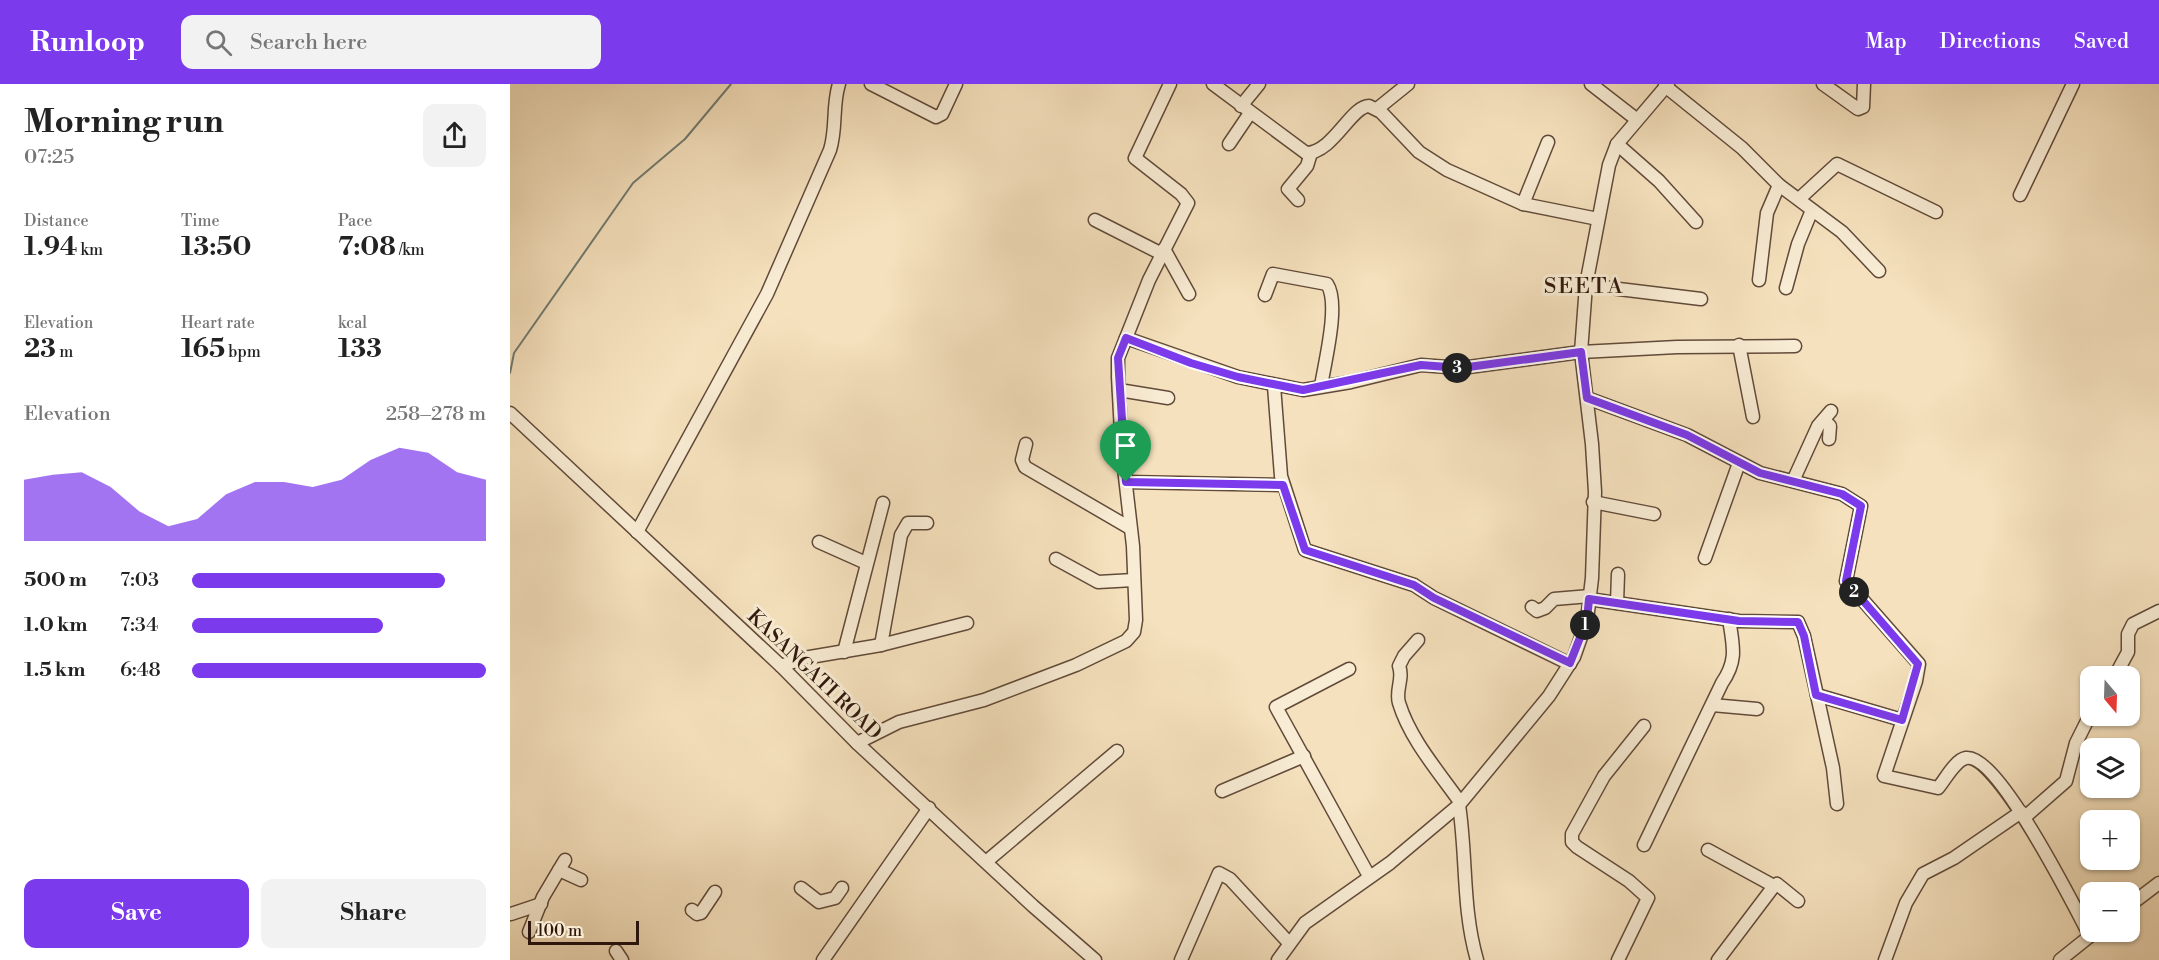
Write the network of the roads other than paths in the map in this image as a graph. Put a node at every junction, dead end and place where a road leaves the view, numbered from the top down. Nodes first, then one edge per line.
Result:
1 (839, 84) edge
2 (871, 84) edge
3 (956, 84) edge
4 (1170, 84) edge
5 (1212, 84) edge
6 (1259, 84) edge
7 (1408, 84) edge
8 (1591, 84) edge
9 (1823, 84) edge
10 (1864, 84) edge
11 (2073, 84) edge
12 (1666, 85) edge
13 (1377, 109) junction
14 (1245, 110) junction
15 (1636, 119) junction
16 (1548, 142) dead end
17 (1229, 144) dead end
18 (1617, 144) junction
19 (1311, 153) junction
20 (1779, 185) junction
21 (2020, 195) dead end
22 (1298, 200) dead end
23 (1798, 200) junction
24 (1523, 204) junction
25 (1812, 210) junction
26 (1936, 212) dead end
27 (1598, 219) junction
28 (1095, 220) dead end
29 (1696, 222) dead end
30 (1163, 252) junction
31 (1879, 270) dead end
32 (1759, 280) dead end
33 (1586, 285) junction
34 (1786, 288) dead end
35 (1189, 294) dead end
36 (1265, 295) dead end
37 (1701, 298) dead end
38 (1126, 338) junction
39 (1739, 345) junction
40 (1795, 346) dead end
41 (1581, 352) junction
42 (1274, 386) junction
43 (1321, 386) junction
44 (1119, 390) junction
45 (1168, 398) dead end
46 (1587, 398) junction
47 (510, 413) edge
48 (1753, 417) dead end
49 (1829, 439) dead end
50 (1026, 444) dead end
51 (1739, 463) junction
52 (1793, 481) junction
53 (1126, 482) junction
54 (1283, 485) junction
55 (1593, 502) junction
56 (883, 503) dead end
57 (1654, 514) dead end
58 (927, 524) dead end
59 (1130, 528) junction
60 (637, 532) junction
61 (819, 542) dead end
62 (1705, 558) dead end
63 (1056, 559) dead end
64 (866, 563) junction
65 (1618, 574) dead end
66 (1134, 580) junction
67 (1589, 597) junction
68 (1617, 603) junction
69 (1532, 607) dead end
70 (2159, 611) edge
71 (1729, 619) junction
72 (966, 623) dead end
73 (1418, 640) dead end
74 (881, 645) junction
75 (844, 651) junction
76 (1570, 663) junction
77 (781, 666) junction
78 (2120, 666) edge
79 (1349, 669) dead end
80 (1816, 695) junction
81 (1712, 705) junction
82 (1757, 709) dead end
83 (1902, 720) junction
84 (1644, 726) dead end
85 (2084, 726) edge
86 (857, 743) junction
87 (1117, 751) dead end
88 (1304, 756) junction
89 (1222, 791) dead end
90 (1460, 803) junction
91 (1837, 804) dead end
92 (929, 808) junction
93 (2023, 814) junction
94 (1644, 844) dead end
95 (1708, 850) dead end
96 (987, 861) junction
97 (1369, 876) junction
98 (581, 880) dead end
99 (2159, 883) edge
100 (1774, 886) junction
101 (801, 888) dead end
102 (842, 888) dead end
103 (715, 892) dead end
104 (2140, 897) edge
105 (1798, 901) dead end
106 (541, 904) junction
107 (692, 910) dead end
108 (512, 912) edge
109 (2080, 912) edge
110 (529, 932) dead end
111 (2083, 942) edge
112 (1289, 943) junction
113 (823, 960) edge
114 (1095, 960) edge
115 (1181, 960) edge
116 (1278, 960) edge
117 (1477, 960) edge
118 (1618, 960) edge
119 (1718, 960) edge
120 (1885, 960) edge
121 (2060, 960) edge

1 - 60 street
2 - 3 street
4 - 30 street
5 - 14 street
6 - 14 street
7 - 13 street
8 - 15 street
9 - 10 street
11 - 21 street
12 - 15 street
12 - 20 street
13 - 19 street
13 - 24 street
14 - 17 street
14 - 19 street
15 - 18 street
16 - 24 street
18 - 27 street
18 - 29 street
19 - 22 street
20 - 23 street
20 - 32 street
23 - 25 street
23 - 26 street
24 - 27 street
25 - 31 street
25 - 34 street
27 - 33 street
28 - 30 street
30 - 35 street
30 - 38 street
33 - 37 street
33 - 41 street
36 - 43 street
38 - 42 street
38 - 44 street
39 - 40 street
39 - 41 street
39 - 48 street
41 - 43 street
41 - 46 street
42 - 43 street
42 - 54 street
44 - 45 street
44 - 53 street
46 - 51 street
46 - 55 street
47 - 60 street, KASANGATI ROAD
49 - 52 street
50 - 59 street
51 - 52 street
51 - 62 street
52 - 83 street
53 - 54 street
53 - 59 street
54 - 76 street
55 - 57 street
55 - 67 street
56 - 64 street
58 - 74 street
59 - 66 street
60 - 77 street, KASANGATI ROAD
61 - 64 street
63 - 66 street
64 - 75 street
65 - 68 street
66 - 86 street
67 - 68 street
67 - 69 street
67 - 76 street
68 - 71 street
70 - 78 street
71 - 80 street
71 - 81 street
72 - 74 street
73 - 90 street
74 - 75 street
75 - 77 street
76 - 90 street
77 - 86 street, KASANGATI ROAD
79 - 88 street
80 - 83 street
80 - 91 street
81 - 82 street
81 - 94 street
83 - 93 street
84 - 118 street
85 - 93 street
86 - 92 street, KASANGATI ROAD
87 - 96 street
88 - 89 street
88 - 97 street
90 - 97 street
90 - 117 street
92 - 96 street, KASANGATI ROAD
92 - 113 street
93 - 109 street
93 - 120 street
95 - 100 street
96 - 114 street, KASANGATI ROAD
97 - 112 street
98 - 106 street
99 - 104 street
100 - 105 street
100 - 119 street
101 - 102 street
103 - 107 street
106 - 108 street
106 - 110 street
111 - 121 street
112 - 115 street
112 - 116 street

